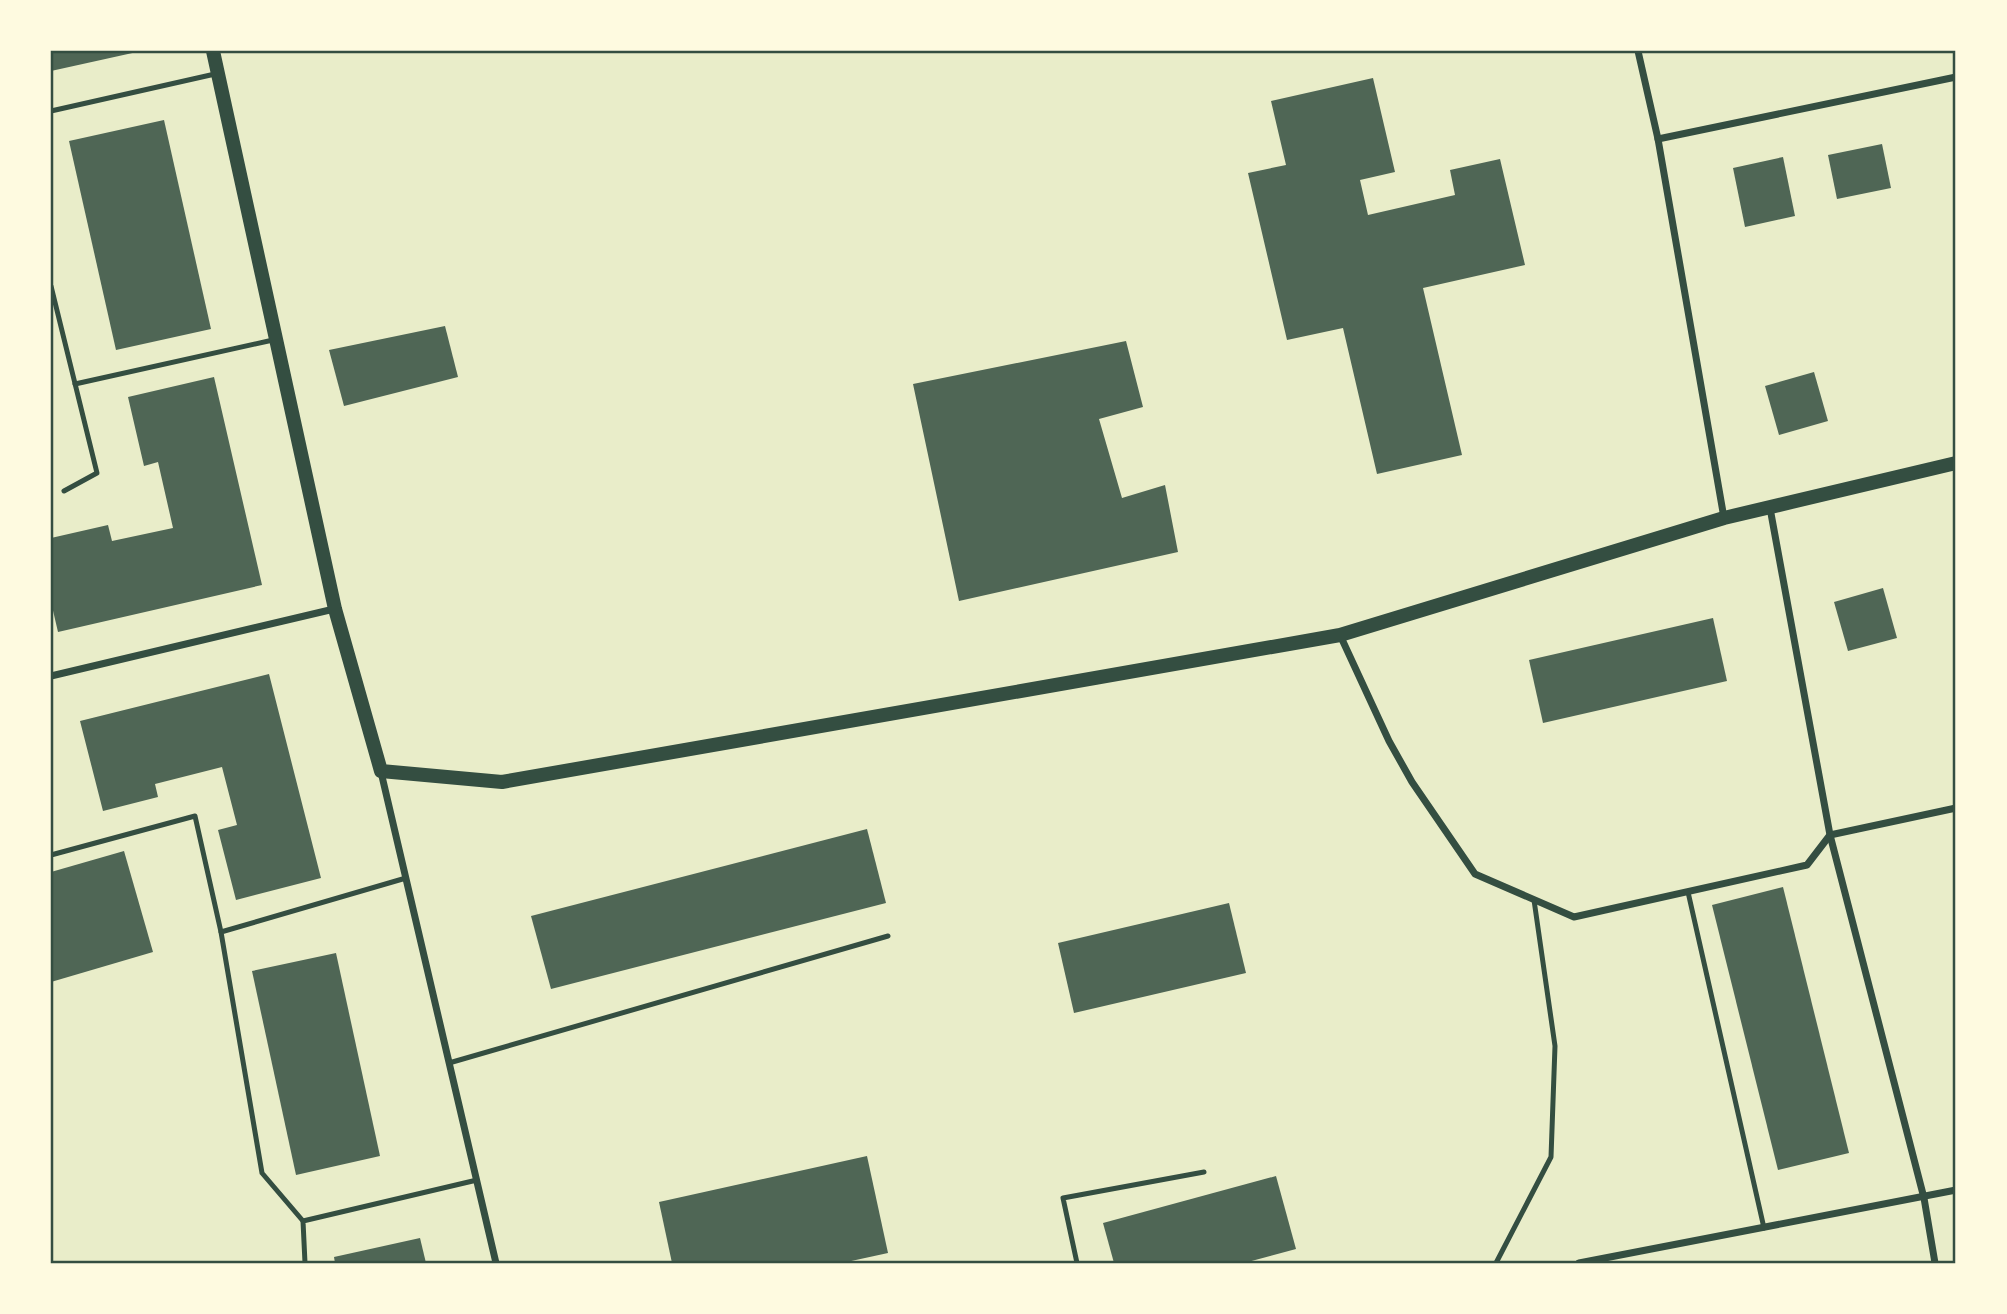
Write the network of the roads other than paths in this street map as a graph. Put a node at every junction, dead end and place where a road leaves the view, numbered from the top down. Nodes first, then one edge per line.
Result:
1 (213, 51) edge
2 (1638, 51) edge
3 (218, 73) junction
4 (1956, 77) edge
5 (51, 111) edge
6 (1658, 139) junction
7 (51, 286) edge
8 (276, 340) junction
9 (75, 384) junction
10 (1956, 463) edge
11 (64, 491) dead end
12 (1770, 508) junction
13 (1724, 518) junction
14 (335, 609) junction
15 (1340, 635) junction
16 (51, 676) edge
17 (381, 771) junction
18 (1956, 808) edge
19 (1830, 835) junction
20 (51, 855) edge
21 (406, 878) junction
22 (1688, 892) junction
23 (1534, 900) junction
24 (221, 932) junction
25 (888, 936) dead end
26 (449, 1063) junction
27 (1204, 1172) dead end
28 (477, 1180) junction
29 (1956, 1190) edge
30 (1924, 1198) junction
31 (303, 1221) junction
32 (1764, 1228) junction
33 (305, 1263) edge
34 (496, 1263) edge
35 (1077, 1263) edge
36 (1496, 1263) edge
37 (1579, 1263) edge
38 (1935, 1263) edge

1 - 3 main road
2 - 6 street
3 - 5 lane
3 - 8 main road
4 - 6 street
6 - 13 street
7 - 9 lane
8 - 9 lane
8 - 14 main road
9 - 11 lane
10 - 12 main road
12 - 13 main road
12 - 19 street
13 - 15 main road
14 - 16 street
14 - 17 main road
15 - 17 main road
15 - 23 street
17 - 21 street
18 - 19 street
19 - 22 street
19 - 30 street
20 - 24 lane
21 - 24 lane
21 - 26 street
22 - 23 street
22 - 32 lane
23 - 36 lane
24 - 31 lane
25 - 26 lane
26 - 28 street
27 - 35 lane
28 - 31 lane
28 - 34 street
29 - 30 street
30 - 32 street
30 - 38 street
31 - 33 lane
32 - 37 street

